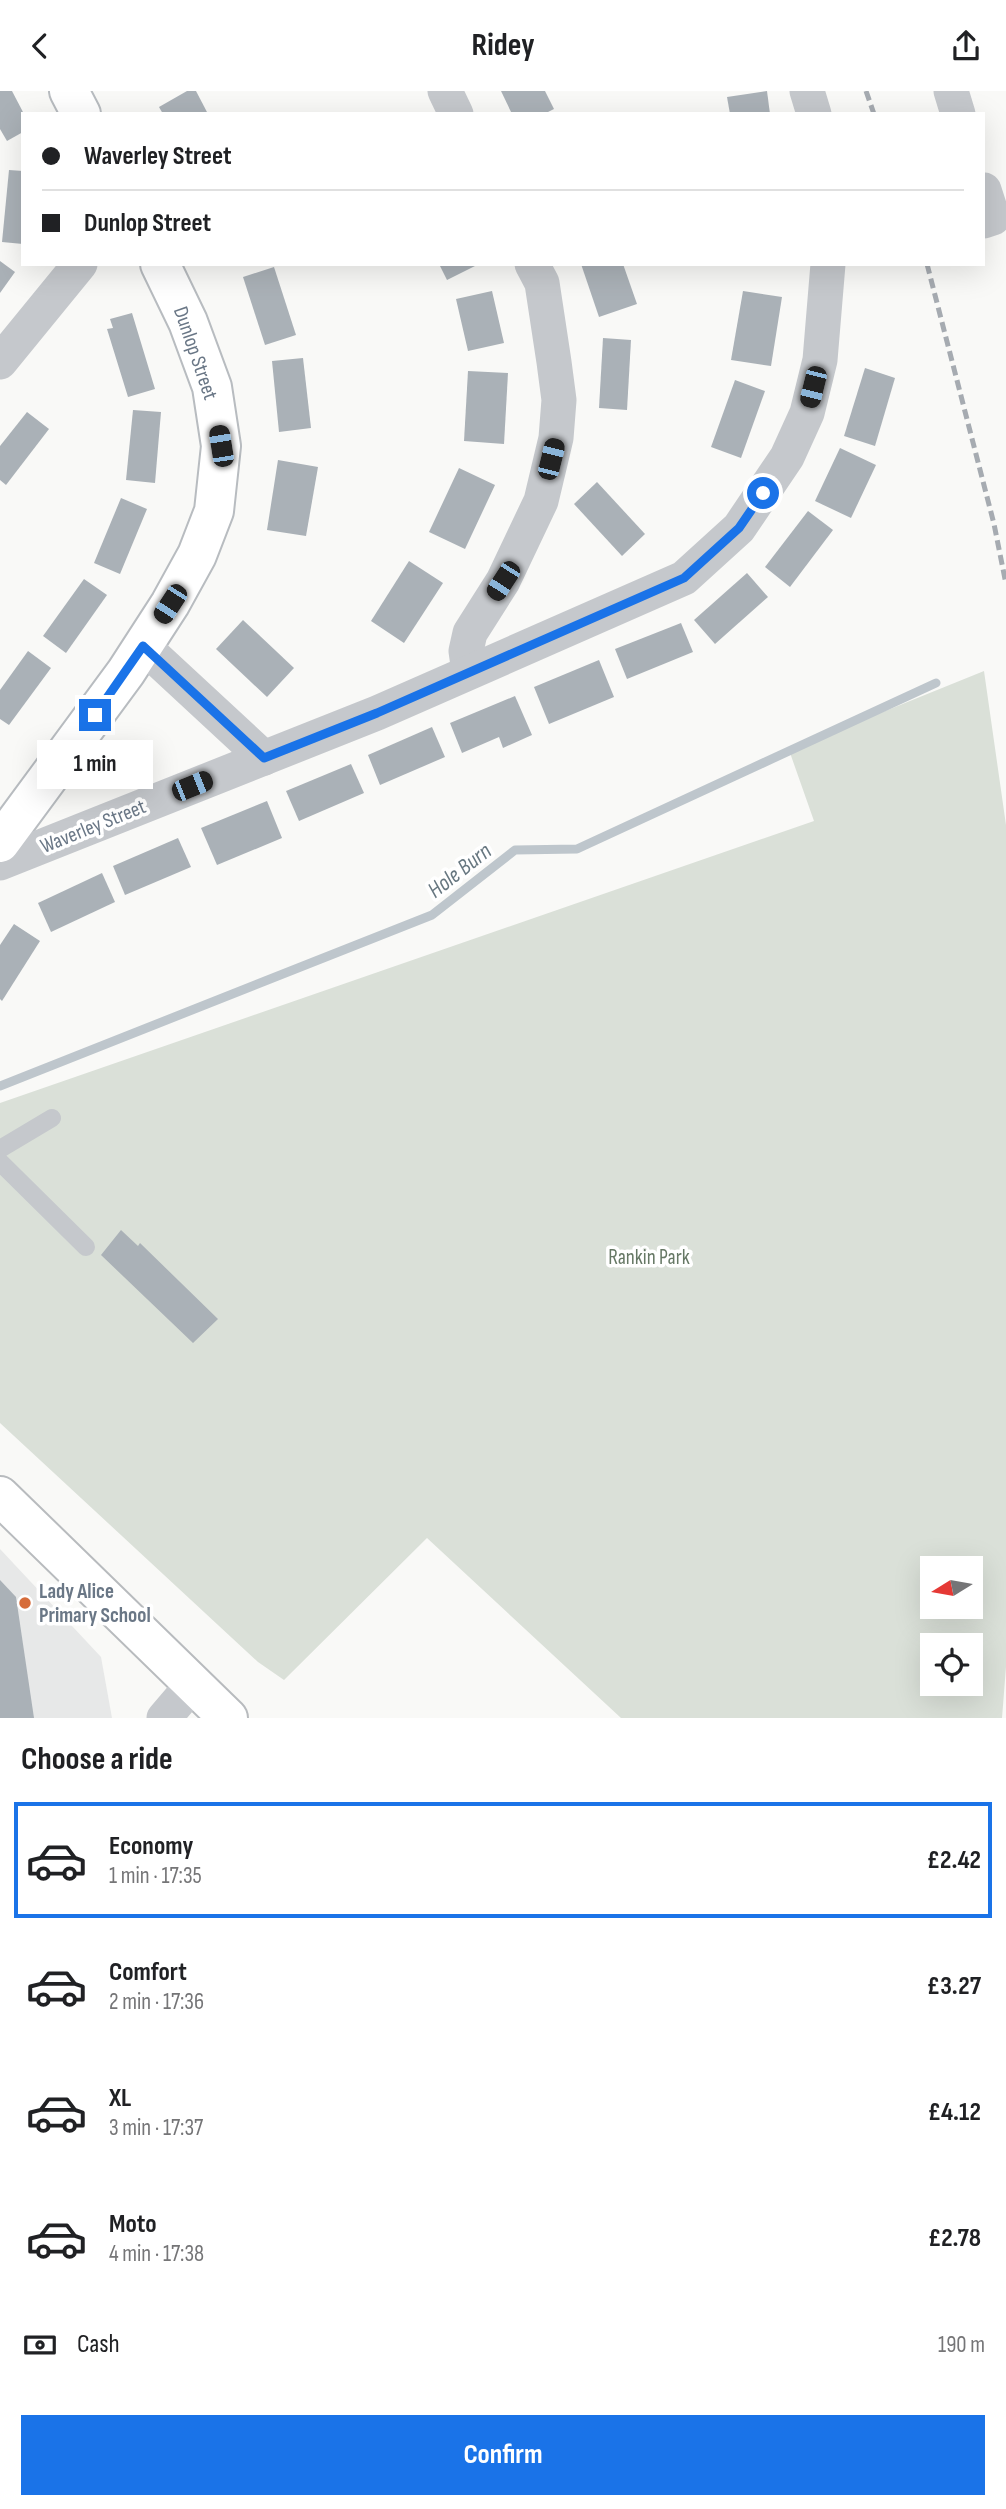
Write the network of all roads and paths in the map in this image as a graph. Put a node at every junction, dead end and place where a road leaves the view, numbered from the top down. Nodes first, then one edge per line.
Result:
1 (69, 91) edge
2 (445, 91) edge
3 (807, 91) edge
4 (951, 91) edge
5 (80, 112) edge
6 (455, 112) edge
7 (813, 112) edge
8 (957, 112) edge
9 (78, 266) edge
10 (161, 266) edge
11 (533, 266) edge
12 (832, 266) edge
13 (0, 362) edge
14 (143, 646) junction
15 (469, 672) junction
16 (264, 758) junction
17 (0, 843) edge
18 (0, 863) edge
19 (52, 1118) dead end
20 (0, 1149) edge
21 (0, 1161) edge
22 (86, 1247) dead end
23 (0, 1496) edge
24 (193, 1684) junction
25 (164, 1718) edge
26 (228, 1718) edge

1 - 5 main road
2 - 6 street
3 - 7 street
4 - 8 street
9 - 13 street
10 - 14 main road, Dunlop Street
11 - 15 street
12 - 15 street, Waverley Street
14 - 16 street
14 - 17 main road, Dunlop Street
15 - 16 street, Waverley Street
16 - 18 street, Waverley Street
19 - 20 lane
21 - 22 lane
23 - 24 main road
24 - 25 street
24 - 26 main road

